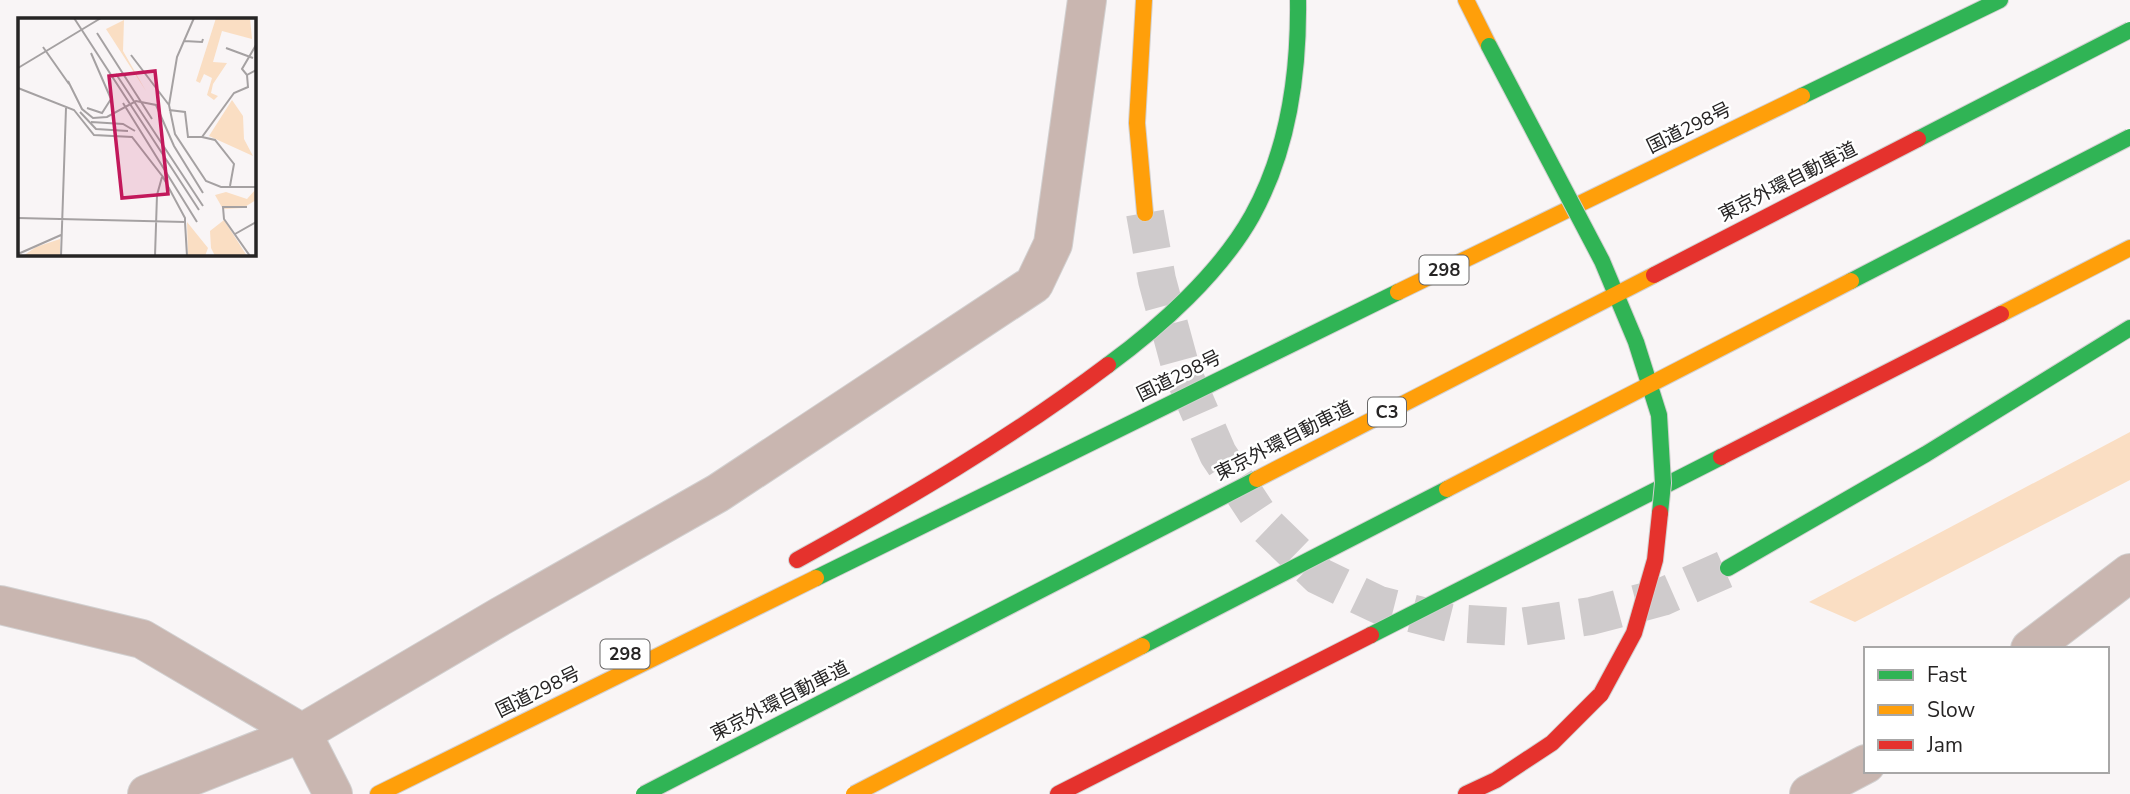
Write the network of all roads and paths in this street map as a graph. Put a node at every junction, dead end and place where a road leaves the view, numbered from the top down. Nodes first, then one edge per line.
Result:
1 (1087, 0) edge
2 (1144, 0) edge
3 (1298, 0) edge
4 (1466, 0) edge
5 (2000, 0) edge
6 (2130, 30) edge
7 (2130, 137) edge
8 (1145, 213) tunnel mouth
9 (2130, 248) edge
10 (2130, 328) edge
11 (782, 568) dead end
12 (1728, 568) tunnel mouth
13 (2130, 573) edge
14 (0, 605) edge
15 (2033, 647) edge
16 (625, 654) dead end
17 (302, 733) junction
18 (1864, 765) edge
19 (147, 794) edge
20 (333, 794) edge
21 (372, 794) edge
22 (378, 794) edge
23 (644, 794) edge
24 (855, 794) edge
25 (1058, 794) edge
26 (1466, 794) edge
27 (1809, 794) edge

1 - 17 street
2 - 8 highway
3 - 11 highway
4 - 26 highway, bridge
5 - 22 highway, 国道298号 / 298
6 - 23 highway, 東京外環自動車道 / C3, bridge
7 - 24 highway, bridge
9 - 25 highway
10 - 12 highway
13 - 15 street
14 - 17 street
16 - 21 highway, 298
17 - 19 street
17 - 20 street
18 - 27 street

